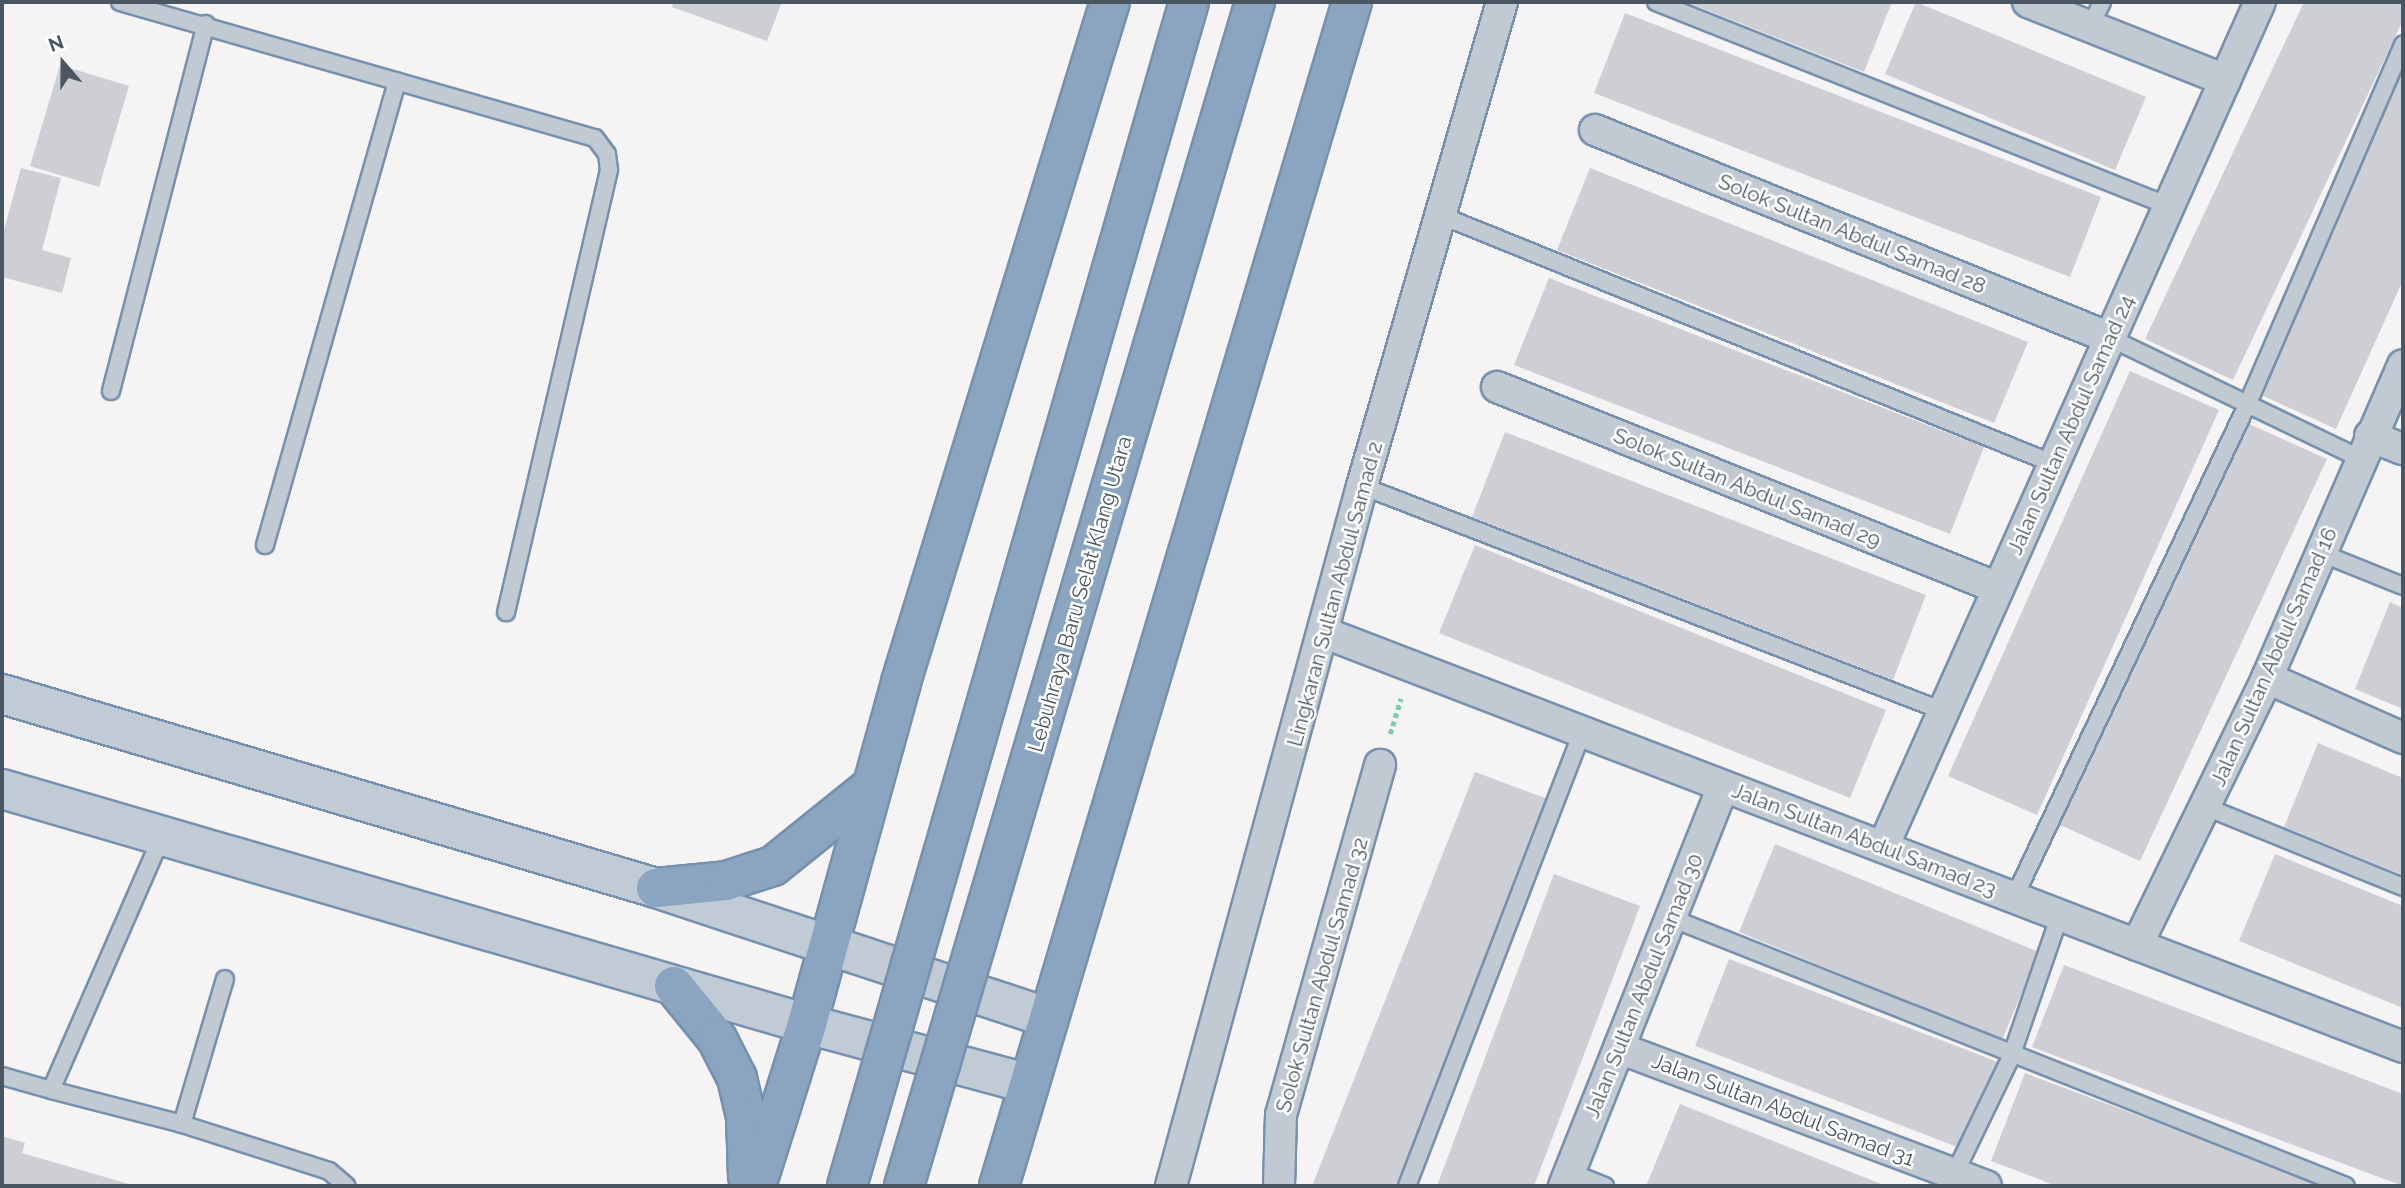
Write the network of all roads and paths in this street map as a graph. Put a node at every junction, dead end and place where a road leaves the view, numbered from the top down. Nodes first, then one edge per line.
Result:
1 (120, 2) edge
2 (1110, 2) edge
3 (1189, 2) edge
4 (1255, 2) edge
5 (1352, 2) edge
6 (1502, 2) edge
7 (1656, 2) edge
8 (2028, 2) edge
9 (2260, 2) edge
10 (2096, 14) edge
11 (206, 24) junction
12 (2403, 44) edge
13 (2225, 80) junction
14 (397, 81) junction
15 (1595, 130) dead end
16 (2169, 206) junction
17 (1440, 215) junction
18 (2110, 338) junction
19 (2403, 365) edge
20 (1497, 387) dead end
21 (111, 391) dead end
22 (2248, 403) junction
23 (2366, 448) junction
24 (2403, 449) edge
25 (2054, 464) junction
26 (1362, 486) junction
27 (265, 545) dead end
28 (2321, 554) junction
29 (2403, 586) edge
30 (1998, 588) junction
31 (506, 612) dead end
32 (1325, 633) junction
33 (1411, 667) junction
34 (2267, 678) junction
35 (2, 694) edge
36 (1943, 711) junction
37 (1582, 733) junction
38 (2403, 738) edge
39 (1380, 765) joint
40 (1723, 787) junction
41 (870, 788) junction
42 (2, 789) edge
43 (2206, 807) junction
44 (162, 836) junction
45 (1882, 847) junction
46 (2403, 887) edge
47 (656, 888) junction
48 (2014, 898) junction
49 (2060, 915) junction
50 (1671, 918) junction
51 (827, 943) junction
52 (2137, 945) junction
53 (225, 979) dead end
54 (674, 986) junction
55 (1047, 1017) junction
56 (807, 1024) junction
57 (2403, 1046) edge
58 (1619, 1048) junction
59 (2011, 1057) junction
60 (2, 1076) edge
61 (1029, 1084) junction
62 (51, 1090) junction
63 (181, 1124) junction
64 (1567, 1179) edge
65 (1952, 1180) edge
66 (346, 1186) edge
67 (748, 1186) edge
68 (756, 1186) edge
69 (847, 1186) edge
70 (904, 1186) edge
71 (999, 1186) edge
72 (1171, 1186) edge
73 (1279, 1186) edge
74 (1407, 1186) edge
75 (1605, 1186) edge
76 (1986, 1186) edge
77 (2346, 1186) edge

1 - 11 lane
2 - 41 highway
3 - 69 highway, bridge
4 - 70 highway, Lebuhraya Baru Selat Klang Utara, bridge
5 - 55 highway
6 - 17 street, Lingkaran Sultan Abdul Samad 2
7 - 16 lane
8 - 10 street
9 - 13 street, Jalan Sultan Abdul Samad 24
10 - 13 street
11 - 14 lane
11 - 21 lane
12 - 22 lane
13 - 16 street, Jalan Sultan Abdul Samad 24
14 - 27 lane
14 - 31 lane
15 - 18 street, Solok Sultan Abdul Samad 28
16 - 18 street, Jalan Sultan Abdul Samad 24
17 - 25 lane
17 - 26 street, Lingkaran Sultan Abdul Samad 2
18 - 22 lane
18 - 25 street, Jalan Sultan Abdul Samad 24
19 - 23 street, Jalan Sultan Abdul Samad 16
20 - 30 street, Solok Sultan Abdul Samad 29
22 - 23 lane
22 - 48 lane
23 - 24 street
23 - 28 street, Jalan Sultan Abdul Samad 16
25 - 30 street, Jalan Sultan Abdul Samad 24
26 - 32 street, Lingkaran Sultan Abdul Samad 2
26 - 36 lane
28 - 29 lane
28 - 34 street, Jalan Sultan Abdul Samad 16
30 - 36 street, Jalan Sultan Abdul Samad 24
32 - 33 street, Jalan Sultan Abdul Samad 23
32 - 72 street, Lingkaran Sultan Abdul Samad 2
33 - 37 street, Jalan Sultan Abdul Samad 23
33 - 39 path
34 - 38 street
34 - 43 street, Jalan Sultan Abdul Samad 16
35 - 47 street
36 - 45 street, Jalan Sultan Abdul Samad 24
37 - 40 street, Jalan Sultan Abdul Samad 23
37 - 74 lane
39 - 73 street, Solok Sultan Abdul Samad 32
40 - 45 street, Jalan Sultan Abdul Samad 23
40 - 50 street, Jalan Sultan Abdul Samad 30
41 - 47 highway
41 - 51 highway
42 - 44 street
43 - 46 lane
43 - 52 street, Jalan Sultan Abdul Samad 16
44 - 54 street
44 - 62 lane
45 - 48 street, Jalan Sultan Abdul Samad 23
47 - 51 street
48 - 49 street, Jalan Sultan Abdul Samad 23
49 - 52 street, Jalan Sultan Abdul Samad 23
49 - 59 lane
50 - 58 street, Jalan Sultan Abdul Samad 30
50 - 59 lane
51 - 55 street
51 - 56 highway
52 - 57 street, Jalan Sultan Abdul Samad 23
53 - 63 lane
54 - 56 street
54 - 67 highway
55 - 61 highway
56 - 61 street
56 - 68 highway
58 - 64 street, Jalan Sultan Abdul Samad 30
58 - 65 street, Jalan Sultan Abdul Samad 31
59 - 65 lane
59 - 77 lane
60 - 62 lane
61 - 71 highway
62 - 63 lane
63 - 66 lane
64 - 75 lane
65 - 76 street, Jalan Sultan Abdul Samad 31

